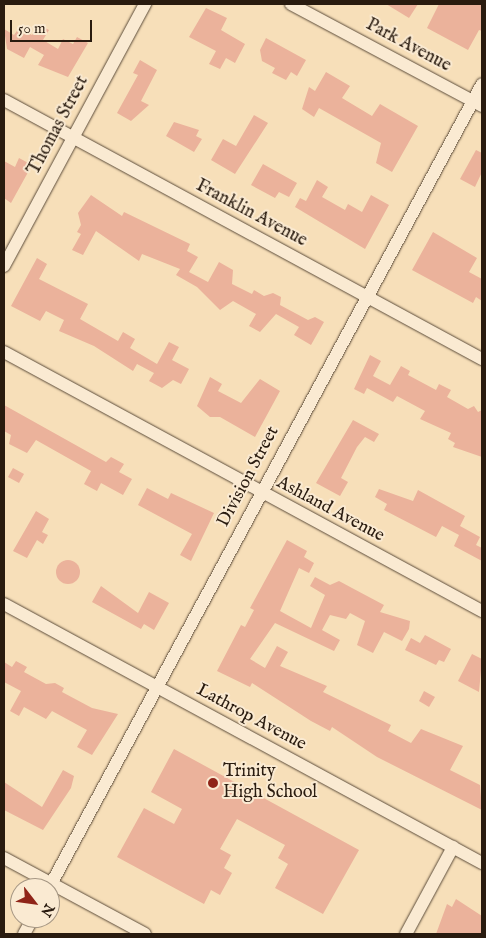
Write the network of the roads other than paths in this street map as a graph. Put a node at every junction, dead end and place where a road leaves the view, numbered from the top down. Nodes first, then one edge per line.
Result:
1 (145, 4) edge
2 (291, 4) edge
3 (482, 84) edge
4 (4, 100) edge
5 (478, 104) edge
6 (73, 138) junction
7 (4, 266) edge
8 (368, 297) junction
9 (4, 352) edge
10 (482, 359) edge
11 (261, 492) junction
12 (4, 604) edge
13 (482, 612) edge
14 (157, 687) junction
15 (453, 847) junction
16 (4, 858) edge
17 (482, 863) edge
18 (38, 878) edge
19 (55, 878) edge
20 (60, 891) edge
21 (145, 934) edge
22 (406, 934) edge

1 - 6 street, Thomas Street
2 - 5 street, Park Avenue
3 - 5 street, Division Street
4 - 6 street, Franklin Avenue
5 - 8 street, Division Street
6 - 7 street, Thomas Street
6 - 8 street, Franklin Avenue
8 - 10 street, Franklin Avenue
8 - 11 street, Division Street
9 - 11 street, Ashland Avenue
11 - 13 street, Ashland Avenue
11 - 14 street, Division Street
12 - 14 street, Lathrop Avenue
14 - 15 street, Lathrop Avenue
14 - 19 street, Division Street
15 - 17 street, Lathrop Avenue
15 - 22 street
16 - 18 street
20 - 21 street

